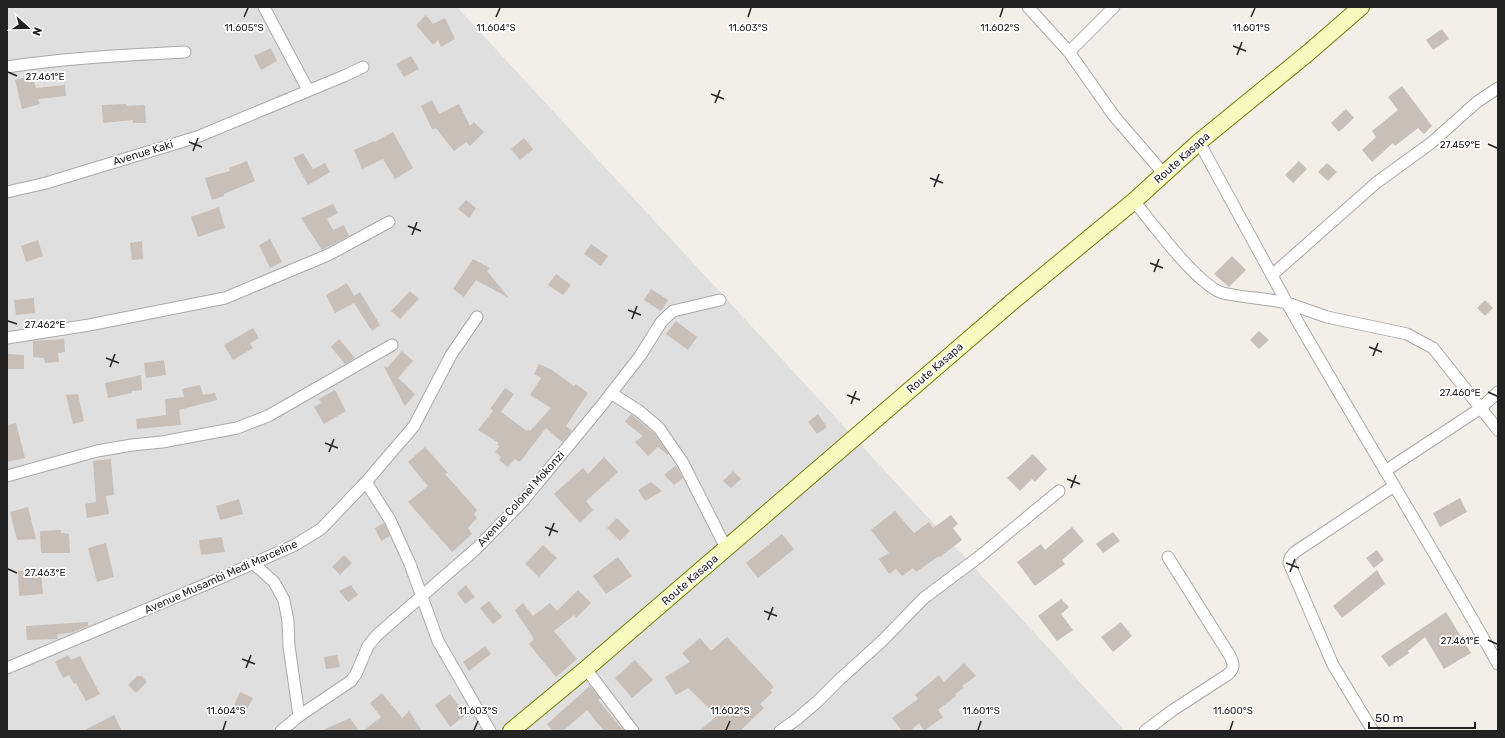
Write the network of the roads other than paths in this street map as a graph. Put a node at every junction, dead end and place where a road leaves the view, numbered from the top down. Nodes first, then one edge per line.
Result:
1 (264, 7) edge
2 (1028, 7) edge
3 (1114, 7) edge
4 (1361, 7) edge
5 (185, 52) dead end
6 (1069, 52) junction
7 (7, 67) edge
8 (363, 67) dead end
9 (1498, 88) edge
10 (308, 90) junction
11 (1199, 142) junction
12 (1164, 174) junction
13 (7, 192) edge
14 (1134, 201) junction
15 (389, 222) dead end
16 (1272, 275) junction
17 (720, 300) dead end
18 (1287, 303) junction
19 (477, 317) dead end
20 (7, 338) edge
21 (392, 345) dead end
22 (1498, 392) edge
23 (611, 393) junction
24 (1481, 408) junction
25 (1498, 430) edge
26 (1385, 472) junction
27 (7, 476) edge
28 (366, 482) junction
29 (1394, 486) junction
30 (1059, 491) dead end
31 (726, 548) junction
32 (1168, 557) dead end
33 (253, 563) junction
34 (421, 598) junction
35 (1498, 664) edge
36 (7, 668) edge
37 (586, 670) junction
38 (299, 716) junction
39 (281, 731) edge
40 (490, 731) edge
41 (511, 731) edge
42 (633, 731) edge
43 (780, 731) edge
44 (1145, 731) edge
45 (1373, 731) edge

1 - 10 street
2 - 6 street
3 - 6 street
4 - 11 main road, Route Kasapa
5 - 7 street
6 - 12 street
8 - 10 street, Avenue Kaki
9 - 16 street
10 - 13 street, Avenue Kaki
11 - 12 main road, Route Kasapa
11 - 16 street
12 - 14 main road, Route Kasapa
14 - 18 street
14 - 31 main road, Route Kasapa
15 - 20 street
16 - 18 street
17 - 23 street, Avenue Colonel Mokonzi
18 - 24 street
18 - 26 street
19 - 28 street, Avenue Musambi Medi Marceline
21 - 27 street
22 - 24 street
23 - 31 street
23 - 34 street, Avenue Colonel Mokonzi
24 - 25 street
24 - 26 street
26 - 29 street
28 - 33 street, Avenue Musambi Medi Marceline
28 - 34 street
29 - 35 street
29 - 45 street
30 - 43 street
31 - 37 main road, Route Kasapa
32 - 44 street
33 - 36 street, Avenue Musambi Medi Marceline
33 - 38 street
34 - 38 street, Avenue Colonel Mokonzi
34 - 40 street
37 - 41 main road, Route Kasapa
37 - 42 street
38 - 39 street, Avenue Colonel Mokonzi

